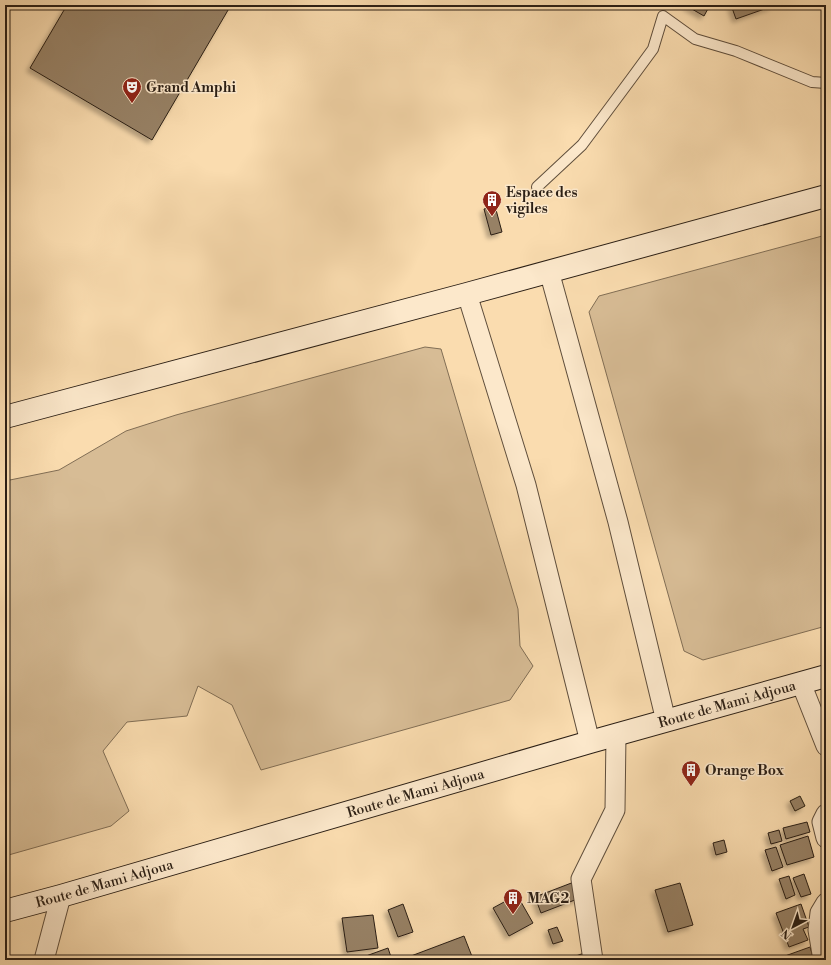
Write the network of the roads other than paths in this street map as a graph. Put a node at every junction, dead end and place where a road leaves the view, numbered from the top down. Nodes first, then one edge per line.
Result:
1 (826, 83) edge
2 (537, 187) dead end
3 (826, 196) edge
4 (549, 271) junction
5 (467, 294) junction
6 (5, 417) edge
7 (826, 676) edge
8 (801, 683) junction
9 (666, 721) junction
10 (616, 735) junction
11 (590, 742) junction
12 (826, 746) edge
13 (826, 814) edge
14 (826, 838) edge
15 (61, 896) junction
16 (826, 903) edge
17 (5, 911) edge
18 (44, 960) edge
19 (593, 960) edge
20 (823, 960) edge

1 - 2 lane
3 - 4 street
4 - 5 street
4 - 9 street
5 - 6 street
5 - 11 street
7 - 8 street, Route de Mami Adjoua
8 - 9 street, Route de Mami Adjoua
8 - 12 street
9 - 10 street, Route de Mami Adjoua
10 - 11 street, Route de Mami Adjoua
10 - 19 street
11 - 15 street, Route de Mami Adjoua
13 - 14 street
15 - 17 street, Route de Mami Adjoua
15 - 18 street
16 - 20 street

